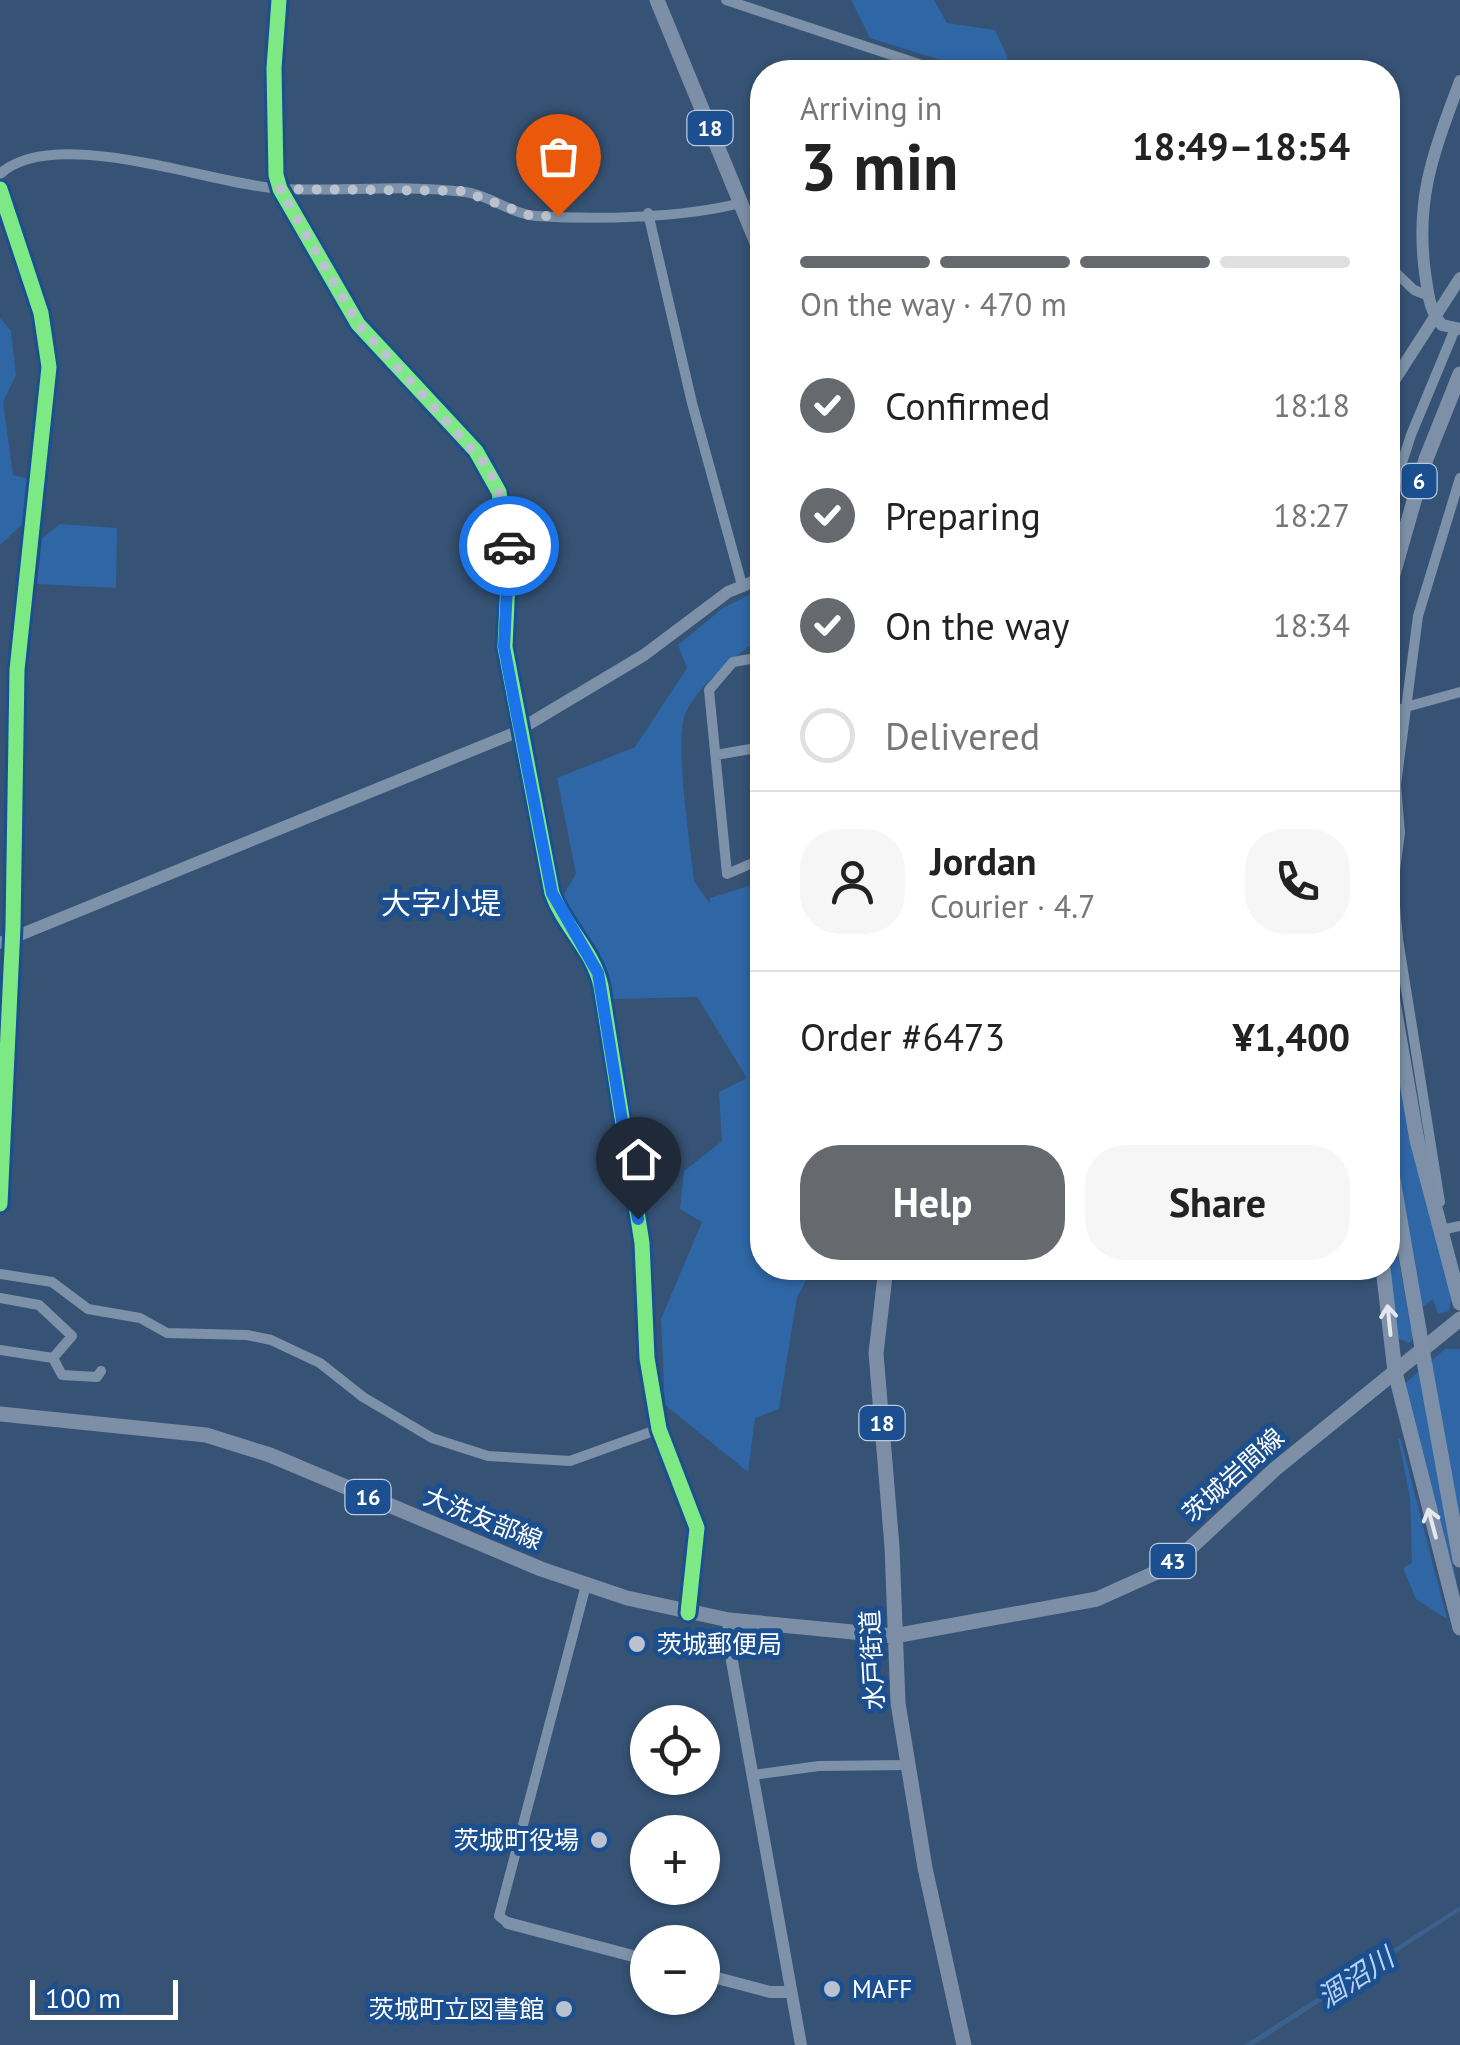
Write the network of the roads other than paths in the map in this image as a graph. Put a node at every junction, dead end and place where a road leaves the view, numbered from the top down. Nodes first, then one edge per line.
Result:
1 (279, 0) edge
2 (657, 0) edge
3 (726, 0) edge
4 (907, 60) edge
5 (1460, 82) edge
6 (0, 174) edge
7 (0, 189) edge
8 (280, 189) junction
9 (741, 203) junction
10 (648, 213) junction
11 (750, 225) edge
12 (1400, 277) edge
13 (1460, 278) edge
14 (1460, 291) edge
15 (1428, 296) junction
16 (1440, 314) junction
17 (1458, 329) edge
18 (1400, 372) edge
19 (1460, 374) edge
20 (1400, 468) edge
21 (1460, 478) edge
22 (1400, 550) edge
23 (750, 582) edge
24 (742, 585) junction
25 (750, 659) edge
26 (1460, 692) edge
27 (1408, 708) junction
28 (1400, 710) edge
29 (522, 730) junction
30 (750, 749) edge
31 (1400, 753) edge
32 (716, 755) junction
33 (750, 864) edge
34 (1400, 939) edge
35 (5, 942) edge
36 (1400, 1042) edge
37 (0, 1204) edge
38 (1400, 1220) edge
39 (1460, 1226) edge
40 (1444, 1236) junction
41 (0, 1274) edge
42 (885, 1280) edge
43 (1382, 1280) edge
44 (0, 1298) edge
45 (1460, 1303) edge
46 (1460, 1319) edge
47 (0, 1350) edge
48 (53, 1358) junction
49 (102, 1372) dead end
50 (1395, 1372) junction
51 (0, 1414) edge
52 (659, 1429) junction
53 (1460, 1560) edge
54 (586, 1585) junction
55 (688, 1613) junction
56 (728, 1620) junction
57 (1459, 1622) edge
58 (894, 1636) junction
59 (908, 1765) junction
60 (753, 1775) junction
61 (508, 1923) joint
62 (630, 1955) edge
63 (720, 1979) edge
64 (790, 1992) junction
65 (800, 2045) edge
66 (964, 2045) edge

1 - 8 street
2 - 9 main road, 18
3 - 4 street
5 - 15 street
6 - 8 street
7 - 35 street
8 - 10 street
8 - 29 street
9 - 10 street
9 - 11 main road, 18
10 - 24 street
12 - 15 street
13 - 16 street
14 - 16 street
15 - 16 street
16 - 17 street
16 - 18 street
17 - 20 street
19 - 22 highway, 6
21 - 27 street
23 - 24 street
24 - 29 street
25 - 32 street
26 - 27 street
27 - 28 street
27 - 31 street
29 - 35 street
29 - 52 street
30 - 32 street
32 - 33 street
34 - 40 street
35 - 37 street
36 - 40 highway
38 - 53 highway, bridge
39 - 40 street
40 - 45 highway
41 - 52 street
42 - 58 main road, 水戸街道 / 18
50 -> 43 highway
44 - 48 street
46 - 50 main road, 茨城岩間線 / 43
47 - 48 street
48 - 49 street
57 -> 50 highway
50 - 58 main road, 茨城岩間線 / 43
51 - 54 main road, 大洗友部線 / 16
52 - 55 street
54 - 55 main road, 大洗友部線 / 16
54 - 61 street
55 - 56 main road, 大洗友部線 / 16
56 - 58 main road, 大洗友部線 / 16
56 - 60 street
58 - 59 main road, 水戸街道
59 - 60 street
59 - 66 main road, 水戸街道
60 - 64 street
61 - 62 street
63 - 64 street
64 - 65 street

